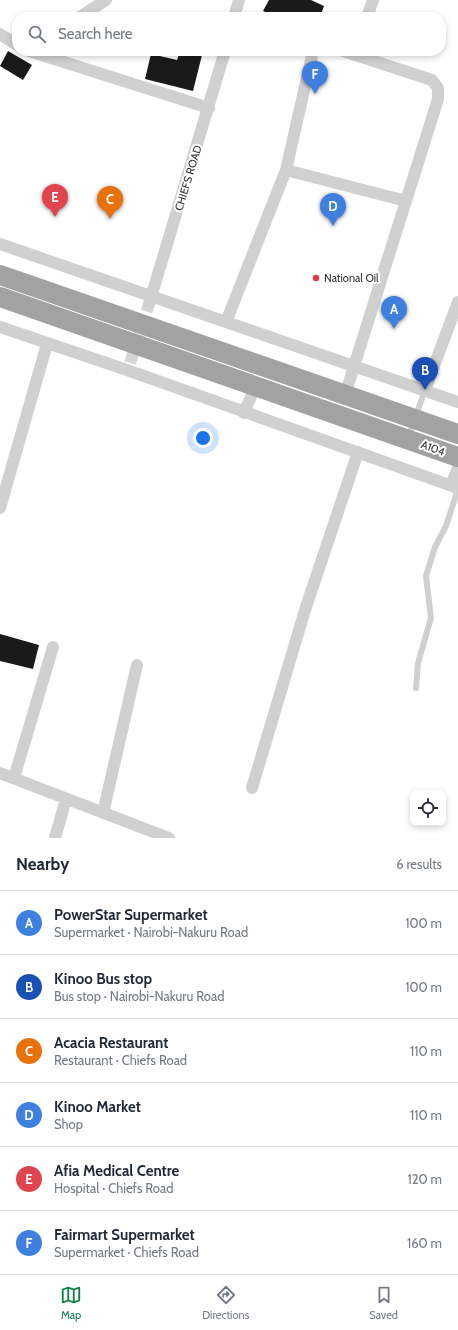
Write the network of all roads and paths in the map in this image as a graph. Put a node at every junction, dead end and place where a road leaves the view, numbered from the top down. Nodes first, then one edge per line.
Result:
1 (106, 0) edge
2 (239, 0) edge
3 (373, 0) edge
4 (88, 12) edge
5 (237, 12) edge
6 (369, 12) edge
7 (0, 34) edge
8 (12, 42) edge
9 (45, 56) edge
10 (224, 56) edge
11 (311, 56) edge
12 (364, 56) edge
13 (209, 108) junction
14 (286, 170) junction
15 (406, 201) junction
16 (0, 244) edge
17 (0, 275) edge
18 (0, 297) edge
19 (150, 300) junction
20 (458, 302) edge
21 (226, 322) junction
22 (0, 327) edge
23 (47, 344) junction
24 (355, 366) junction
25 (255, 387) junction
26 (426, 390) junction
27 (345, 395) junction
28 (458, 402) edge
29 (244, 413) junction
30 (416, 419) junction
31 (458, 434) edge
32 (408, 439) junction
33 (358, 452) junction
34 (458, 456) edge
35 (458, 468) edge
36 (456, 487) edge
37 (0, 508) edge
38 (53, 647) dead end
39 (137, 665) dead end
40 (416, 688) dead end
41 (0, 773) edge
42 (14, 778) junction
43 (252, 788) dead end
44 (66, 799) junction
45 (104, 813) junction
46 (152, 835) edge
47 (55, 838) edge
48 (169, 838) edge

1 - 4 street
2 - 5 street
3 - 6 street
7 - 8 street
9 - 13 street
10 - 13 street, CHIEFS ROAD
11 - 14 street
12 - 15 street
13 - 19 street, CHIEFS ROAD
14 - 15 street
14 - 21 street
15 - 24 street
16 - 19 street
17 - 27 highway
18 - 25 highway, A104
19 - 21 street
20 - 26 street
21 - 24 street
22 - 23 street
23 - 29 street
23 - 37 street
24 - 26 street
24 - 27 street
25 - 29 street
25 - 32 highway, A104
26 - 28 street
26 - 30 lane
27 - 30 highway
29 - 33 street
30 - 31 highway
30 - 32 lane
32 - 34 highway, A104
33 - 36 street
33 - 43 street
35 - 36 street
36 - 40 lane
38 - 42 street
39 - 45 street
41 - 42 street
42 - 44 street
44 - 45 street
44 - 47 street
45 - 46 street
46 - 48 street

